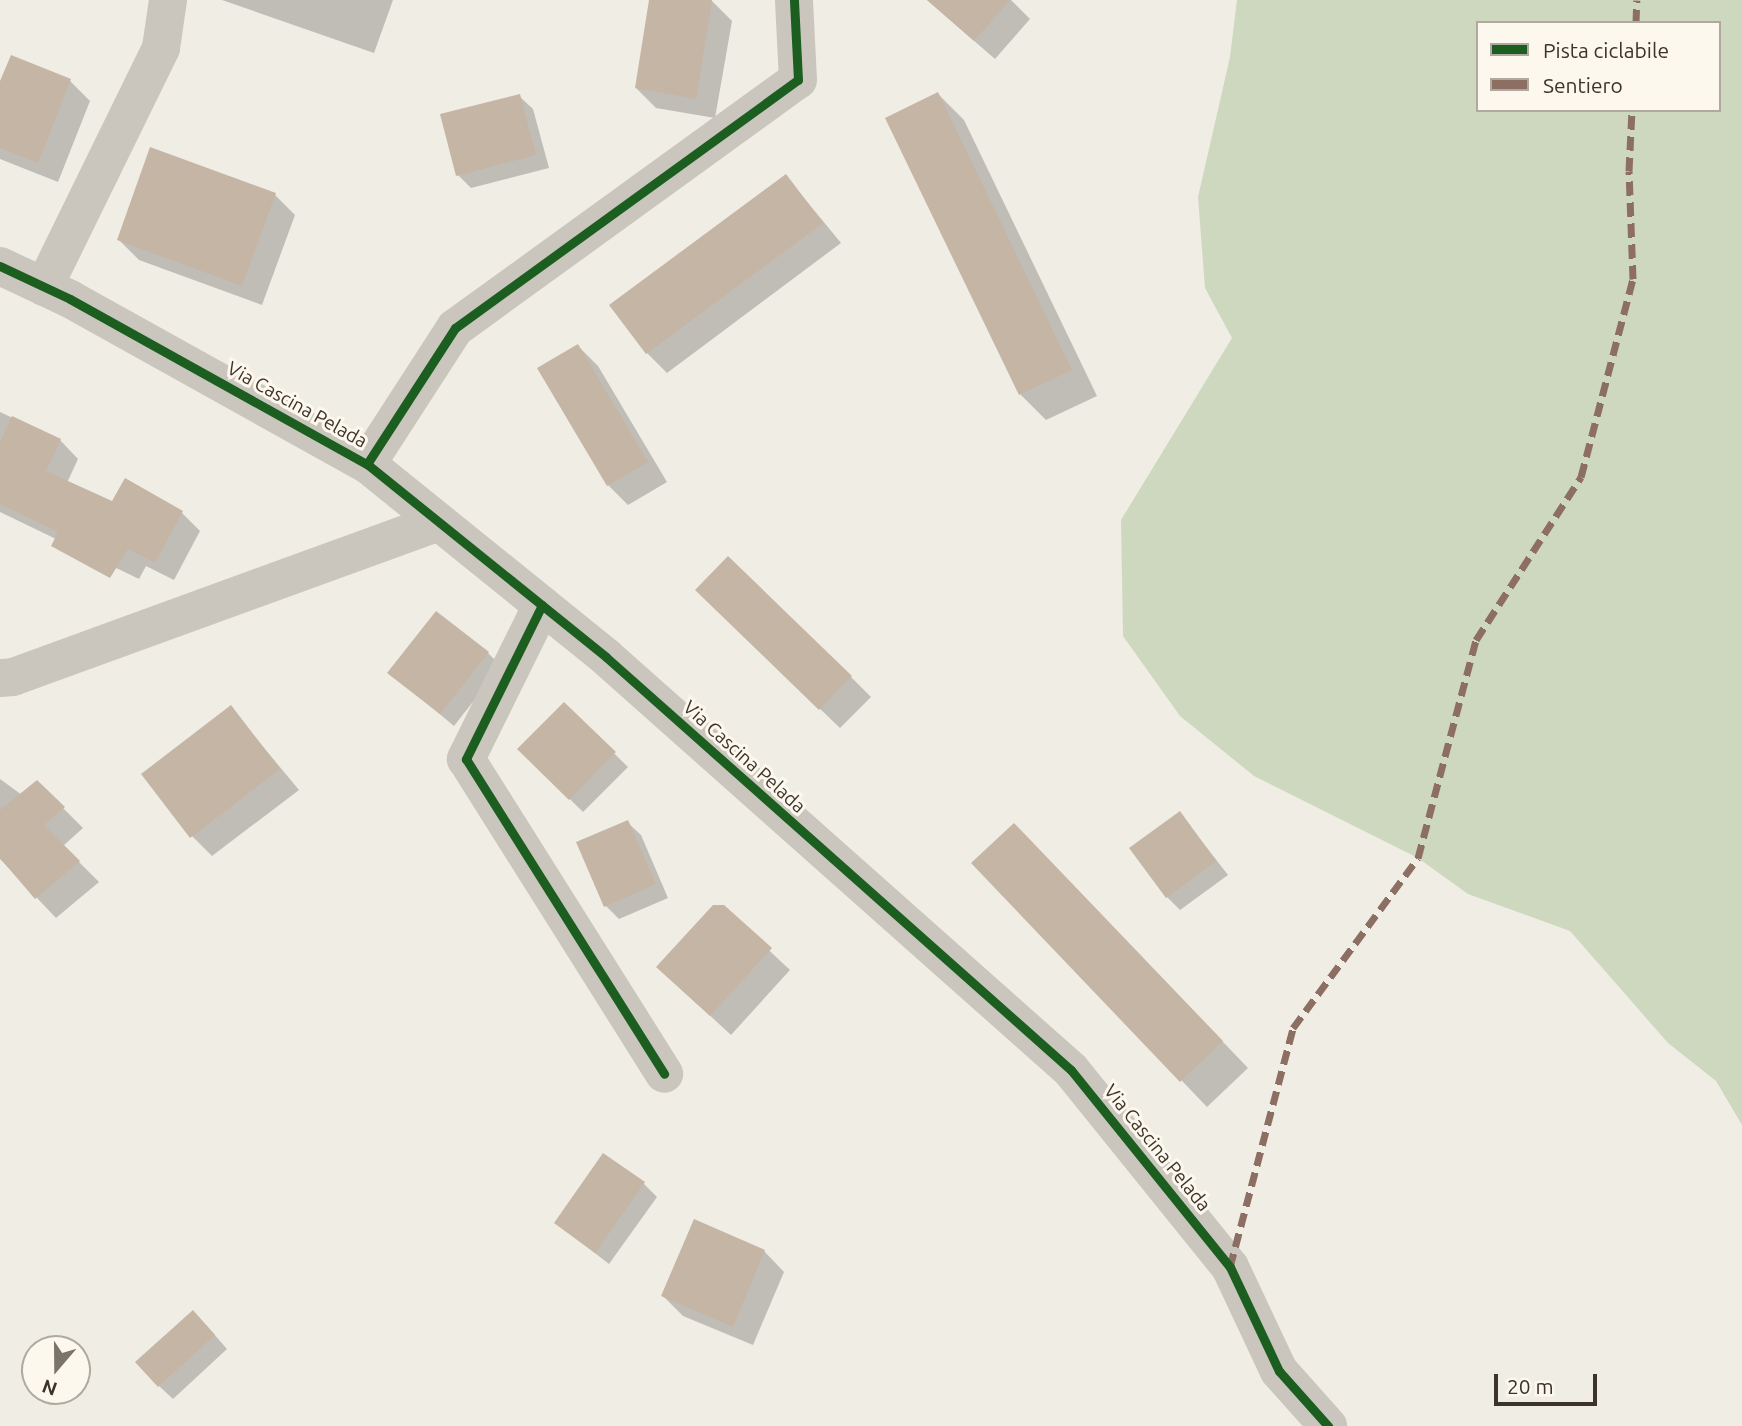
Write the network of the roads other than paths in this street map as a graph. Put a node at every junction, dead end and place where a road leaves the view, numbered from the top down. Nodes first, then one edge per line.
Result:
1 (168, 0) edge
2 (794, 0) edge
3 (0, 266) edge
4 (44, 286) junction
5 (367, 464) junction
6 (439, 523) junction
7 (542, 605) junction
8 (0, 678) edge
9 (664, 1074) dead end
10 (1328, 1426) edge

1 - 4 street
2 - 5 street
3 - 4 street, Via Cascina Pelada
4 - 5 street, Via Cascina Pelada
5 - 6 street, Via Cascina Pelada
6 - 7 street, Via Cascina Pelada
6 - 8 street
7 - 9 street
7 - 10 street, Via Cascina Pelada

